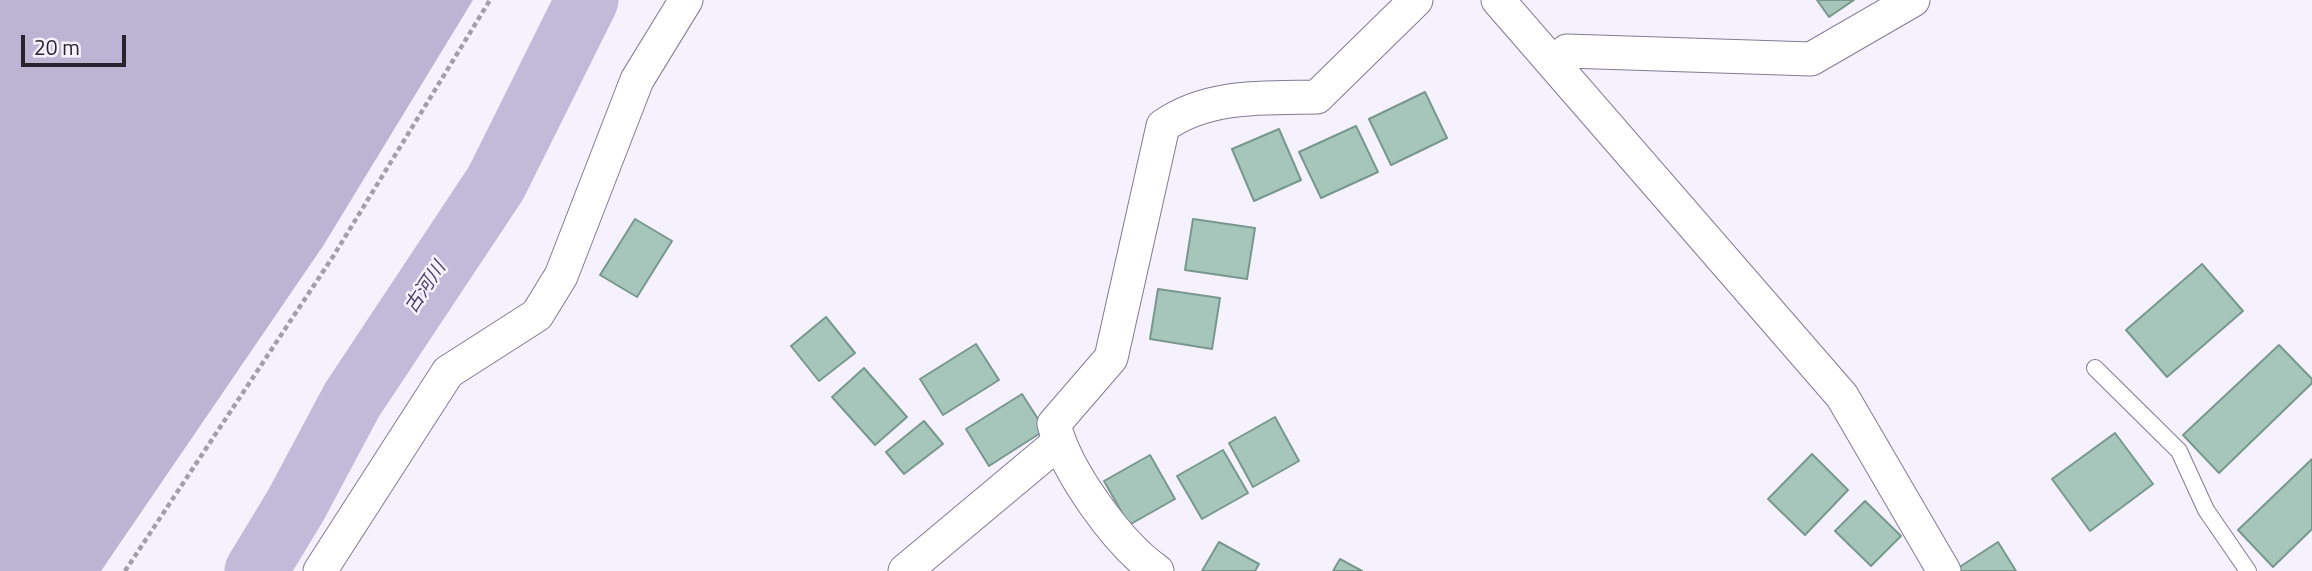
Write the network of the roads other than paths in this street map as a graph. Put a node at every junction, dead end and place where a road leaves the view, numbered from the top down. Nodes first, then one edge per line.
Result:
1 (686, 0) edge
2 (1416, 0) edge
3 (1498, 0) edge
4 (1913, 0) edge
5 (1553, 63) junction
6 (2095, 368) dead end
7 (1058, 443) junction
8 (320, 571) edge
9 (905, 571) edge
10 (1157, 571) edge
11 (1944, 571) edge
12 (2248, 571) edge

1 - 8 street
2 - 7 street
3 - 5 street
4 - 5 street
5 - 11 street
6 - 12 lane
7 - 9 street
7 - 10 street

